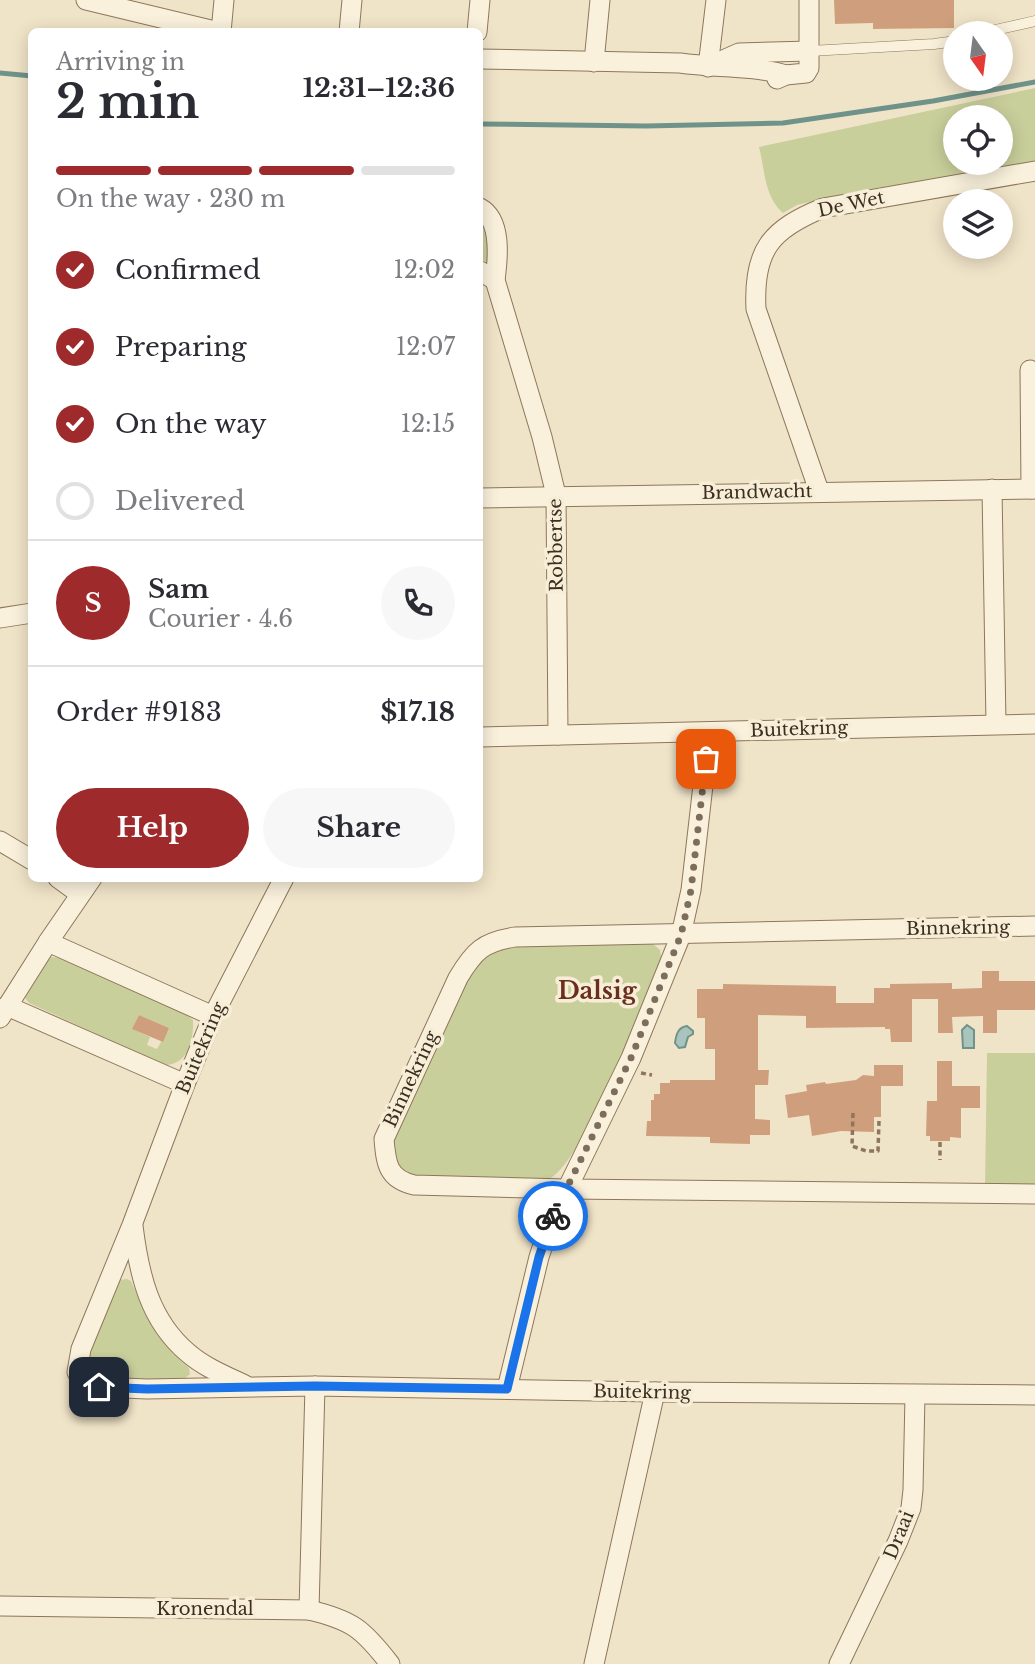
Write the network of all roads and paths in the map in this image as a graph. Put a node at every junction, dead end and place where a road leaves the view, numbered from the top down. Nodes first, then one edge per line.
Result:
1 (87, 0) edge
2 (224, 0) edge
3 (352, 0) edge
4 (480, 0) edge
5 (600, 0) edge
6 (716, 0) edge
7 (809, 0) edge
8 (1035, 22) edge
9 (1013, 27) edge
10 (203, 28) edge
11 (220, 28) edge
12 (349, 28) edge
13 (477, 28) edge
14 (943, 43) edge
15 (810, 51) junction
16 (483, 59) edge
17 (594, 62) junction
18 (708, 67) junction
19 (1035, 171) edge
20 (483, 210) edge
21 (487, 275) edge
22 (1030, 370) dead end
23 (992, 489) junction
24 (1033, 489) edge
25 (819, 491) junction
26 (556, 495) junction
27 (483, 498) edge
28 (28, 614) edge
29 (0, 618) edge
30 (996, 724) junction
31 (1035, 724) edge
32 (709, 733) junction
33 (558, 735) junction
34 (483, 737) edge
35 (0, 841) edge
36 (28, 858) edge
37 (282, 882) edge
38 (86, 886) edge
39 (1035, 926) edge
40 (681, 935) junction
41 (48, 942) junction
42 (3, 1012) edge
43 (213, 1016) junction
44 (184, 1084) junction
45 (853, 1113) dead end
46 (879, 1121) dead end
47 (940, 1142) dead end
48 (940, 1160) dead end
49 (566, 1189) junction
50 (1035, 1195) edge
51 (132, 1225) junction
52 (315, 1386) junction
53 (250, 1387) junction
54 (507, 1389) junction
55 (654, 1392) junction
56 (915, 1395) junction
57 (1035, 1395) edge
58 (0, 1606) edge
59 (309, 1610) junction
60 (390, 1664) edge
61 (594, 1664) edge
62 (839, 1664) edge

1 - 10 street
2 - 11 street
3 - 12 street
4 - 13 street
5 - 17 street
6 - 18 street
7 - 15 street
8 - 9 lane
14 - 15 lane
15 - 18 street
15 - 18 street
16 - 17 street
17 - 18 street
19 - 25 street, De Wet
20 - 21 street, Robbertse
21 - 26 street, Robbertse
22 - 24 street
23 - 24 street, Brandwacht
23 - 25 street, Brandwacht
23 - 30 street
25 - 26 street, Brandwacht
26 - 27 street, Brandwacht
26 - 33 street, Robbertse
28 - 29 street
30 - 31 street, Buitekring
30 - 32 street, Buitekring
32 - 33 street, Buitekring
32 - 40 street
33 - 34 street, Buitekring
35 - 36 street
37 - 43 street, Buitekring
38 - 41 street
39 - 40 street, Binnekring
40 - 49 street
40 - 49 street, Binnekring
41 - 42 street
41 - 43 street
42 - 44 street
43 - 44 street, Buitekring
44 - 51 street, Buitekring
45 - 46 path
47 - 48 path
49 - 50 street, Binnekring
49 - 54 street
51 - 53 street, Buitekring
51 - 53 street, Buitekring
52 - 53 street, Buitekring
52 - 54 street, Buitekring
52 - 59 street
54 - 55 street, Buitekring
55 - 56 street, Buitekring
55 - 61 street
56 - 57 street, Buitekring
56 - 62 street, Draai
58 - 59 street, Kronendal
59 - 60 street, Kronendal

